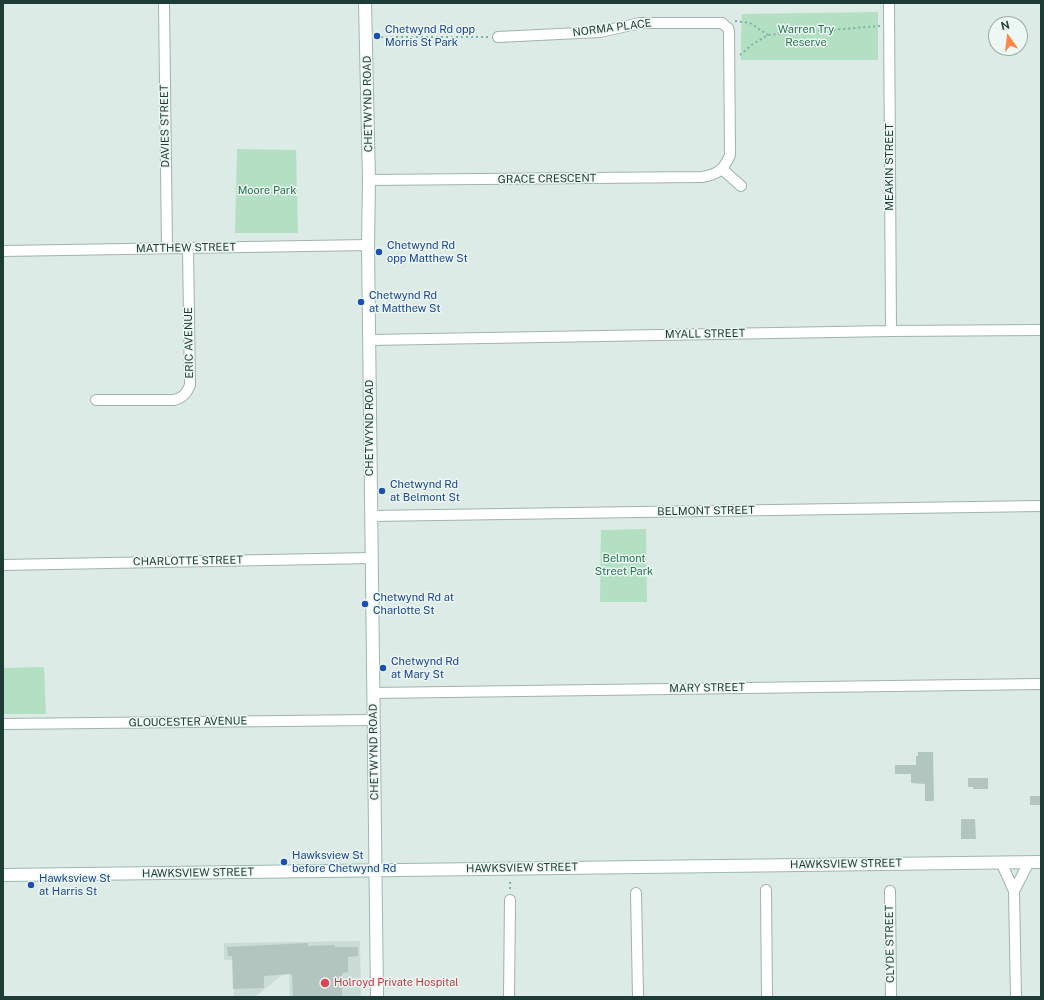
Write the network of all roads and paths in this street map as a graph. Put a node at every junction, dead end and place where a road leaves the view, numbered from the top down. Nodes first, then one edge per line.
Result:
1 (164, 3) edge
2 (365, 3) edge
3 (889, 3) edge
4 (723, 24) junction
5 (873, 26) dead end
6 (768, 35) junction
7 (498, 37) joint
8 (381, 38) dead end
9 (739, 56) dead end
10 (722, 169) junction
11 (369, 180) junction
12 (741, 186) dead end
13 (368, 245) junction
14 (167, 248) junction
15 (188, 248) junction
16 (3, 251) edge
17 (891, 330) junction
18 (1041, 330) edge
19 (370, 340) junction
20 (96, 400) dead end
21 (1041, 506) edge
22 (371, 516) junction
23 (372, 558) junction
24 (3, 565) edge
25 (1041, 684) edge
26 (374, 693) junction
27 (374, 720) junction
28 (3, 724) edge
29 (1001, 862) junction
30 (1035, 862) edge
31 (376, 871) junction
32 (3, 875) edge
33 (766, 890) dead end
34 (1014, 890) junction
35 (890, 891) dead end
36 (636, 893) dead end
37 (510, 900) dead end
38 (377, 997) edge
39 (509, 997) edge
40 (638, 997) edge
41 (767, 997) edge
42 (891, 997) edge
43 (1016, 997) edge

1 - 14 street, DAVIES STREET
2 - 11 main road, CHETWYND ROAD
3 - 17 street, MEAKIN STREET
4 - 6 path
4 - 7 street, NORMA PLACE
4 - 10 street
5 - 6 path
6 - 9 path
7 - 8 path
10 - 11 street, GRACE CRESCENT
10 - 12 street
11 - 13 main road, CHETWYND ROAD
13 - 15 street, MATTHEW STREET
13 - 19 main road, CHETWYND ROAD
14 - 15 street, MATTHEW STREET
14 - 16 street, MATTHEW STREET
15 - 20 street, ERIC AVENUE
17 - 18 street, MYALL STREET
17 - 19 street, MYALL STREET
19 - 22 main road, CHETWYND ROAD
21 - 22 street, BELMONT STREET
22 - 23 main road, CHETWYND ROAD
23 - 24 street, CHARLOTTE STREET
23 - 26 main road, CHETWYND ROAD
25 - 26 street, MARY STREET
26 - 27 main road, CHETWYND ROAD
27 - 28 street, GLOUCESTER AVENUE
27 - 31 main road, CHETWYND ROAD
29 - 30 main road, HAWKSVIEW STREET
29 - 31 main road, HAWKSVIEW STREET
29 - 34 street
30 - 34 street
31 - 32 main road, HAWKSVIEW STREET
31 - 38 main road, CHETWYND ROAD
33 - 41 street
34 - 43 street
35 - 42 street, CLYDE STREET
36 - 40 street
37 - 39 street

